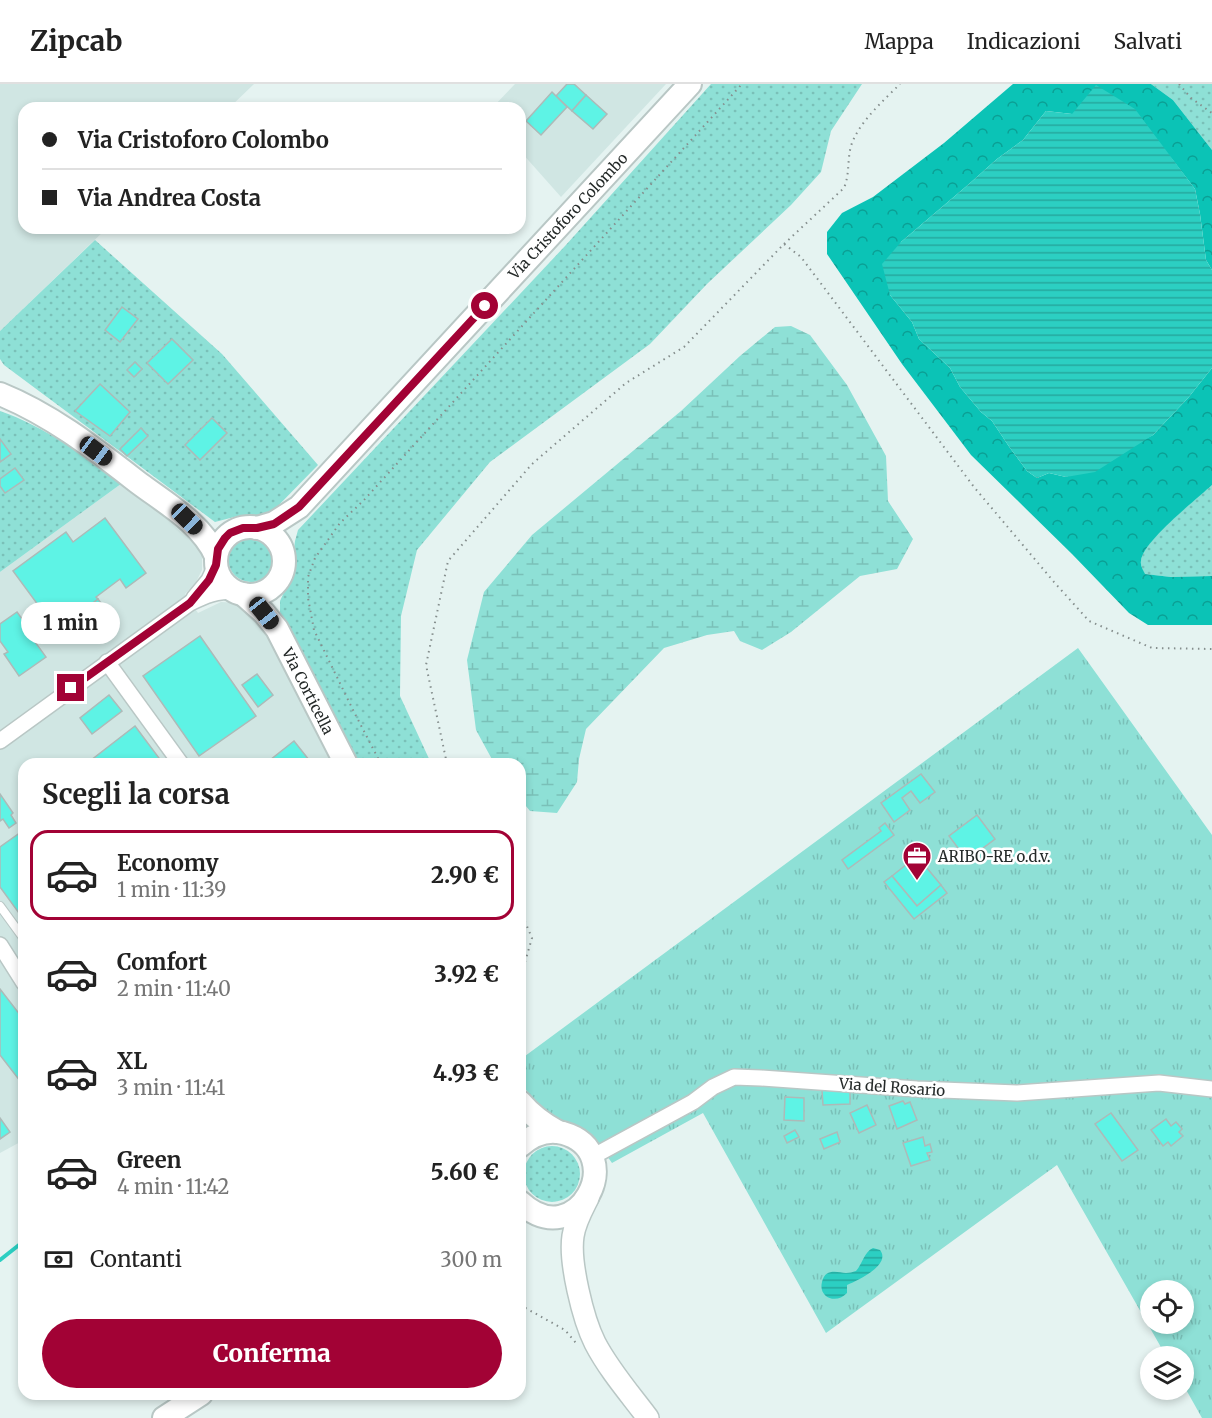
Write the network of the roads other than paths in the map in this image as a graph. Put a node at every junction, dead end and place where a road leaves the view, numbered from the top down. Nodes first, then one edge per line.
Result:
1 (690, 84) edge
2 (0, 394) edge
3 (299, 507) junction
4 (187, 519) junction
5 (246, 529) junction
6 (282, 551) junction
7 (216, 560) junction
8 (278, 579) junction
9 (239, 592) junction
10 (190, 603) junction
11 (277, 629) junction
12 (107, 662) junction
13 (0, 741) edge
14 (177, 758) edge
15 (343, 758) edge
16 (0, 906) edge
17 (18, 931) edge
18 (0, 945) edge
19 (18, 974) edge
20 (1212, 1089) edge
21 (526, 1109) edge
22 (558, 1132) junction
23 (526, 1142) edge
24 (591, 1157) junction
25 (588, 1198) junction
26 (528, 1209) edge
27 (572, 1254) junction
28 (192, 1400) edge
29 (164, 1418) edge
30 (648, 1418) edge

1 - 3 main road, Via Cristoforo Colombo
2 - 4 main road
3 - 5 main road, Via Cristoforo Colombo
3 - 6 main road, Via Cristoforo Colombo
4 - 5 main road
4 - 7 main road
5 - 6 main road
5 - 7 main road
6 - 8 main road
7 - 9 main road
7 - 10 street
8 - 9 main road
8 - 11 main road
9 - 10 street
9 - 11 main road, Via Corticella
10 - 12 street
11 - 15 main road, Via Corticella
12 - 13 street
12 - 14 street
16 - 17 lane
18 - 19 street
20 - 24 street, Via del Rosario
21 - 22 main road
22 - 23 main road
22 - 24 main road
24 - 25 main road
25 - 26 main road
25 - 27 street
26 - 27 street
27 - 30 street
28 - 29 main road

